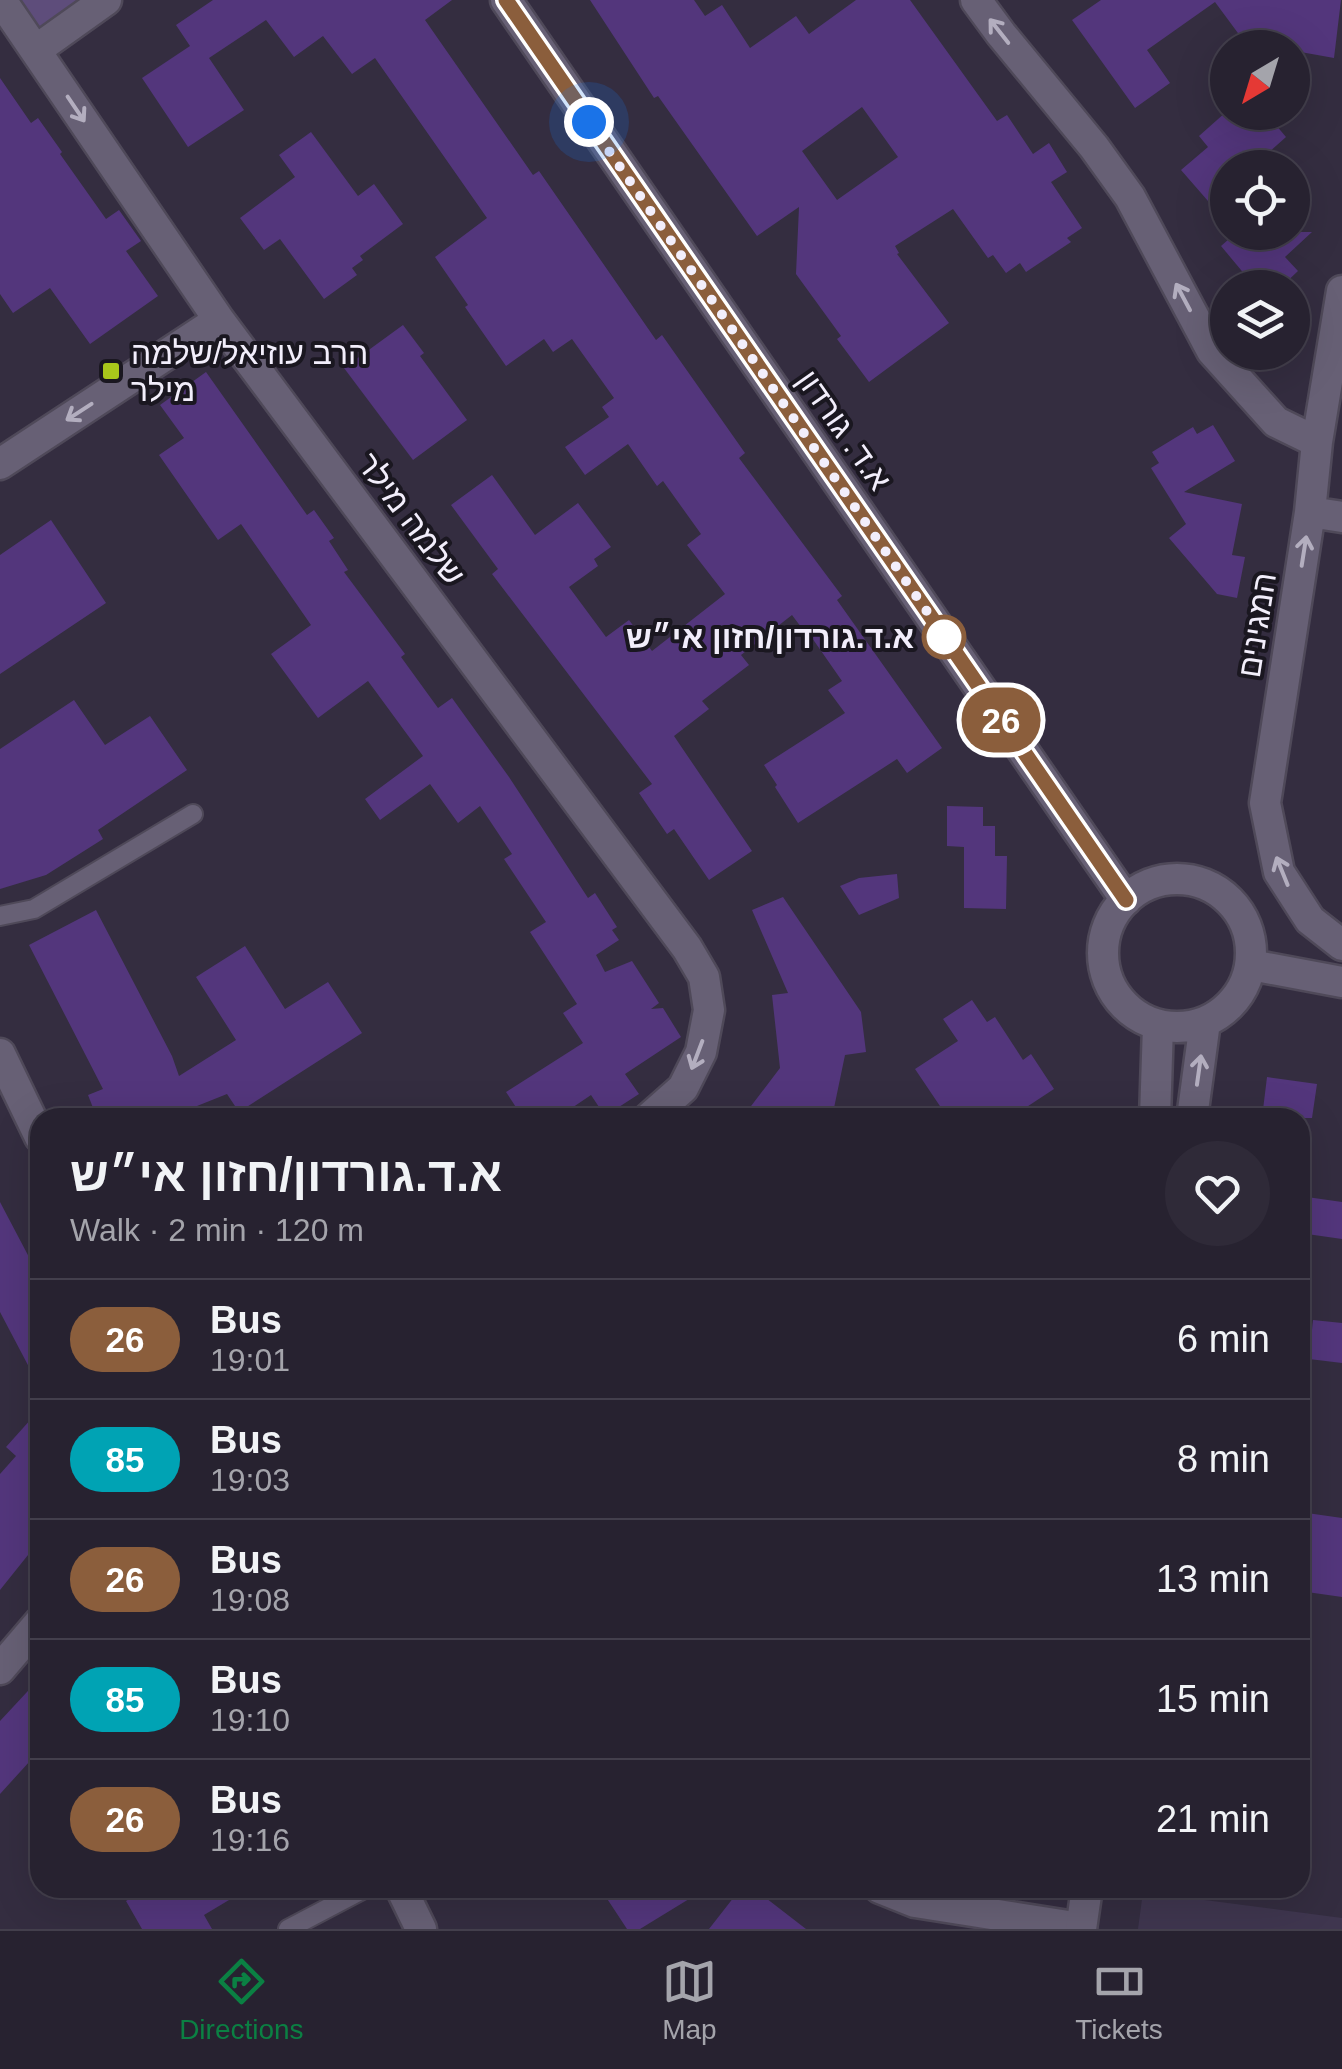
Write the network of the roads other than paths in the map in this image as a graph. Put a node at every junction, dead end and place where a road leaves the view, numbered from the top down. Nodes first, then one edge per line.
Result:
1 (1, 0) edge
2 (106, 0) edge
3 (506, 0) edge
4 (976, 0) edge
5 (36, 50) junction
6 (1342, 291) edge
7 (219, 320) junction
8 (1318, 442) junction
9 (0, 464) edge
10 (1310, 512) junction
11 (1342, 516) edge
12 (193, 814) dead end
13 (1126, 900) junction
14 (0, 916) edge
15 (1342, 945) edge
16 (1251, 965) junction
17 (1342, 982) edge
18 (1206, 1022) junction
19 (1158, 1025) junction
20 (0, 1054) edge
21 (660, 1108) edge
22 (1155, 1108) edge
23 (1193, 1108) edge
24 (30, 1116) edge
25 (30, 1634) edge
26 (0, 1669) edge
27 (347, 1898) edge
28 (406, 1898) edge
29 (905, 1898) edge
30 (1085, 1898) edge
31 (288, 1929) edge
32 (421, 1929) edge
33 (1081, 1929) edge

1 - 5 street, שלמה מילר
2 - 5 street
3 - 13 street, א.ד. גורדון
8 -> 4 street
5 -> 7 street, שלמה מילר
6 - 8 street, המגינים
7 -> 9 street
7 -> 21 street, שלמה מילר
8 - 10 street, המגינים
10 - 11 street
15 -> 10 street, המגינים
12 - 14 lane
13 - 16 street
13 - 19 street
16 - 17 street
16 - 18 street
18 - 19 street
23 -> 18 street
19 - 22 street
20 - 24 street
25 - 26 street
27 - 31 lane
28 - 32 street
29 - 33 street
30 - 33 street

